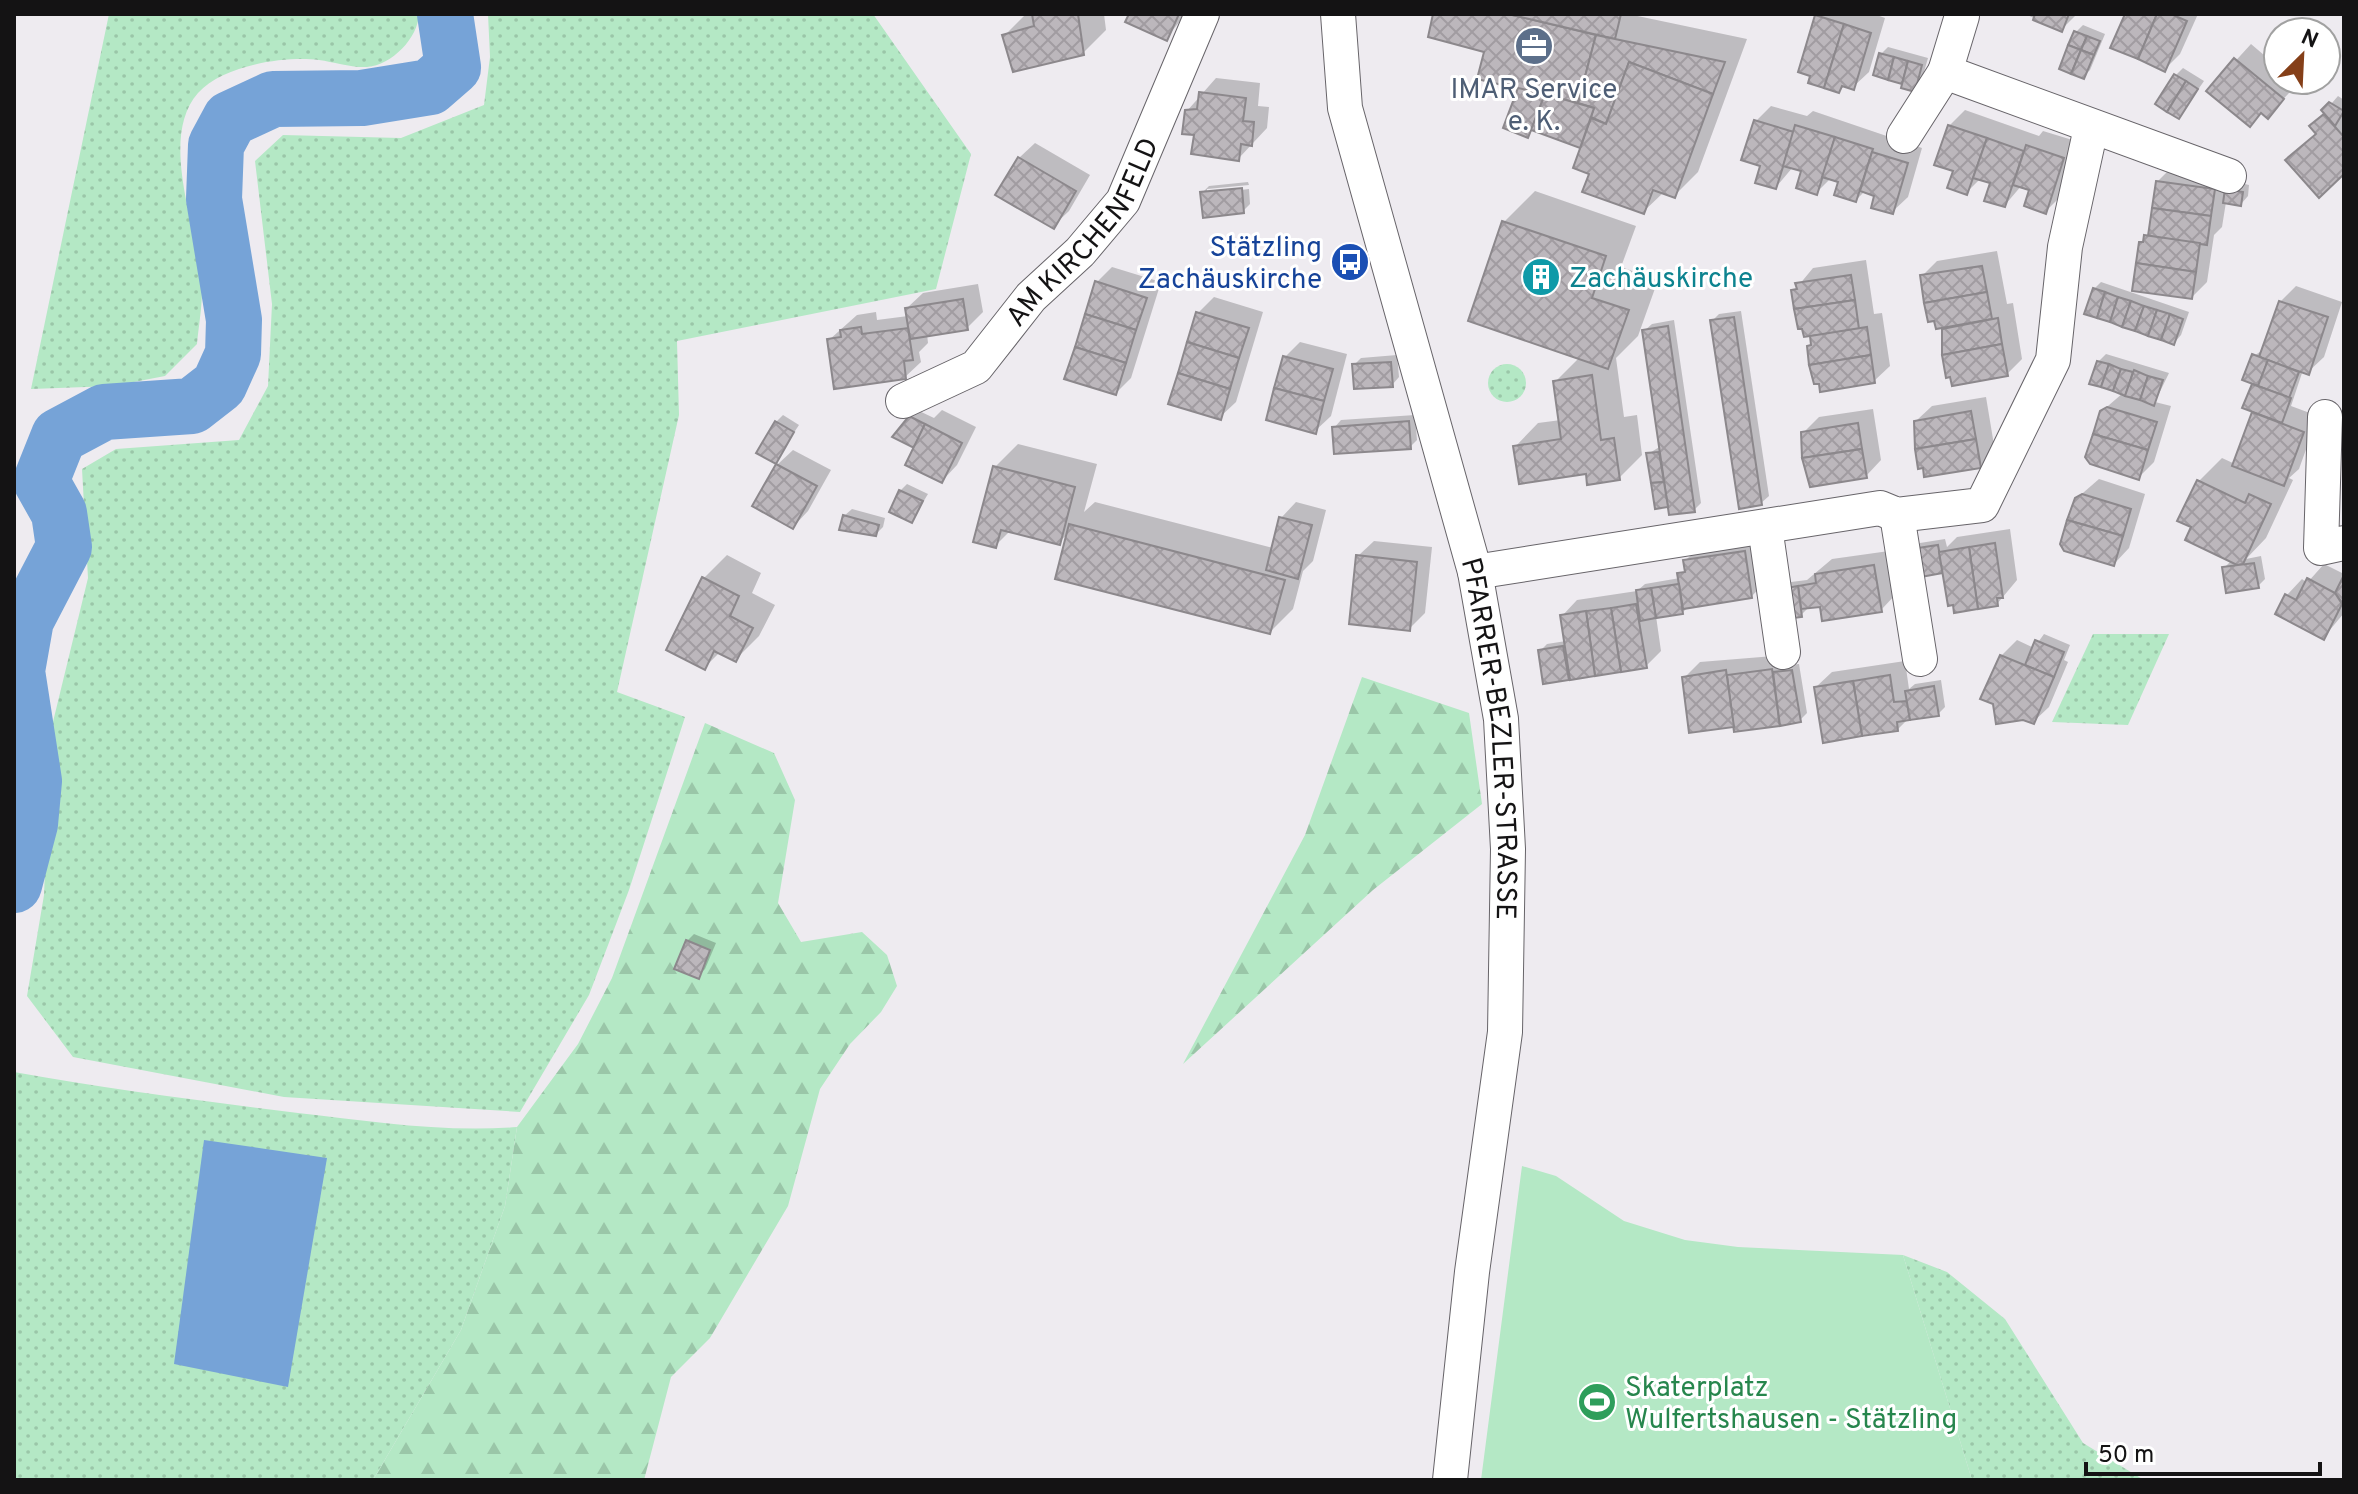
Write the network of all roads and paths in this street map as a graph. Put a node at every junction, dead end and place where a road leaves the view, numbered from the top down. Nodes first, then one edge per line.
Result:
1 (1202, 14) edge
2 (1338, 14) edge
3 (1962, 16) edge
4 (1945, 72) junction
5 (2091, 128) junction
6 (1904, 136) dead end
7 (2229, 176) dead end
8 (903, 401) dead end
9 (2325, 417) dead end
10 (1897, 515) junction
11 (1765, 527) junction
12 (2344, 543) edge
13 (1475, 572) junction
14 (1783, 652) dead end
15 (1920, 659) dead end
16 (1450, 1480) edge

1 - 8 street, AM KIRCHENFELD
2 - 13 street, PFARRER-BEZLER-STRASSE
3 - 4 street
4 - 5 street
4 - 6 street
5 - 7 street
5 - 10 street
9 - 12 street
10 - 11 street
10 - 15 street
11 - 13 street
11 - 14 street
13 - 16 street, PFARRER-BEZLER-STRASSE

